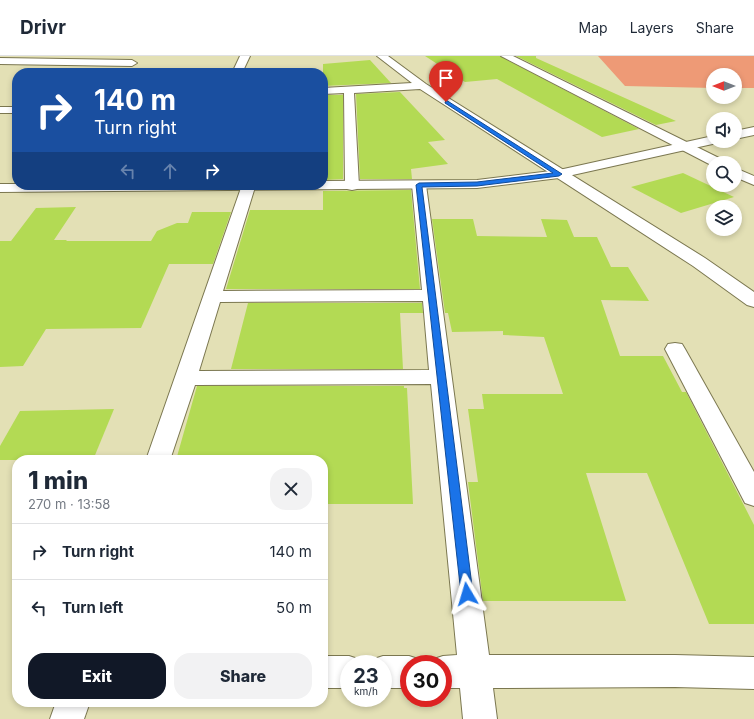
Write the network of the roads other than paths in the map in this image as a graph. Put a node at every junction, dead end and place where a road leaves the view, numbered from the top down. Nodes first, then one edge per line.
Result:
1 (245, 56) edge
2 (382, 56) edge
3 (506, 56) edge
4 (21, 59) edge
5 (136, 59) edge
6 (3, 65) edge
7 (126, 68) edge
8 (239, 68) edge
9 (422, 86) junction
10 (349, 90) junction
11 (328, 91) edge
12 (0, 110) edge
13 (12, 110) edge
14 (754, 131) edge
15 (742, 134) edge
16 (706, 141) edge
17 (683, 146) junction
18 (706, 157) edge
19 (559, 174) junction
20 (742, 175) edge
21 (754, 181) edge
22 (419, 185) junction
23 (328, 186) edge
24 (352, 186) junction
25 (247, 190) edge
26 (432, 295) junction
27 (211, 296) junction
28 (754, 301) edge
29 (675, 349) dead end
30 (441, 377) junction
31 (187, 378) junction
32 (160, 455) edge
33 (754, 496) edge
34 (476, 671) junction
35 (328, 672) edge
36 (340, 672) edge
37 (452, 672) edge
38 (754, 673) edge
39 (71, 707) edge
40 (67, 719) edge
41 (480, 719) edge

1 - 8 street
2 - 9 street
3 - 17 street
4 - 5 street
4 - 6 street
5 - 7 street
9 - 10 street
9 - 19 street
10 - 11 street
10 - 24 street
12 - 13 street
14 - 15 street
16 - 17 street
17 - 18 street
17 - 19 street
19 - 22 street
19 - 28 street
20 - 21 street
22 - 24 street
22 - 26 street
23 - 24 street
25 - 27 street
26 - 27 street
26 - 30 street
27 - 31 street
29 - 33 street
30 - 31 street
30 - 34 street
31 - 32 street
34 - 37 street
34 - 38 street
34 - 41 street
35 - 36 street
39 - 40 street

